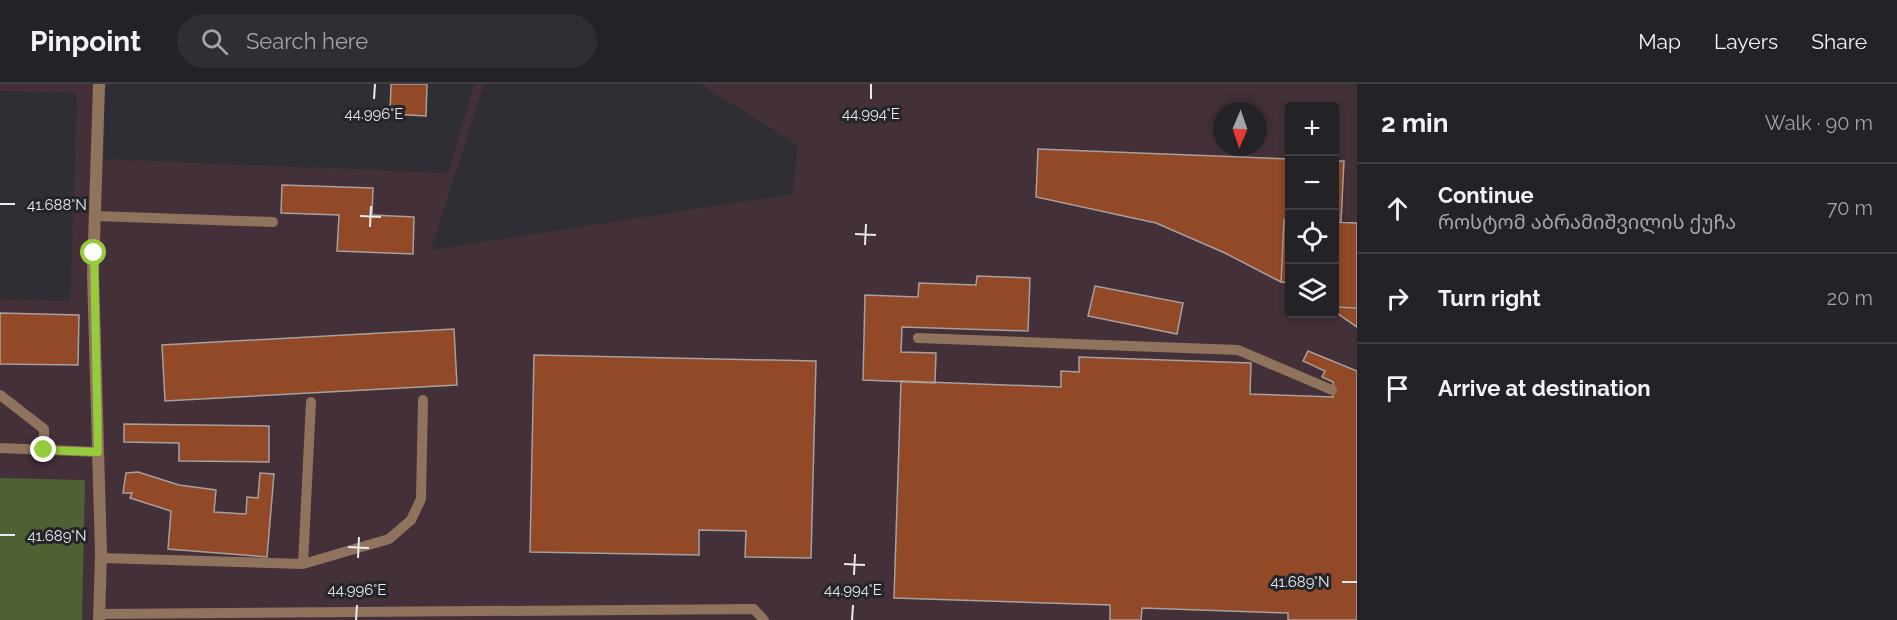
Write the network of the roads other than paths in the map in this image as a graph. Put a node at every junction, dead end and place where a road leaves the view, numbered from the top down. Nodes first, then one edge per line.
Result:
1 (99, 84) edge
2 (95, 216) junction
3 (273, 222) dead end
4 (918, 338) dead end
5 (1332, 390) dead end
6 (0, 395) edge
7 (423, 400) dead end
8 (310, 402) dead end
9 (0, 448) edge
10 (44, 450) junction
11 (98, 452) junction
12 (100, 558) junction
13 (303, 564) junction
14 (342, 616) edge
15 (99, 617) edge
16 (764, 620) edge

1 - 2 street
2 - 3 lane
2 - 11 street
4 - 5 lane
6 - 10 lane
7 - 13 lane
8 - 13 lane
9 - 10 lane
10 - 11 lane
11 - 12 street
12 - 13 lane
12 - 15 street
14 - 15 lane
14 - 16 lane

